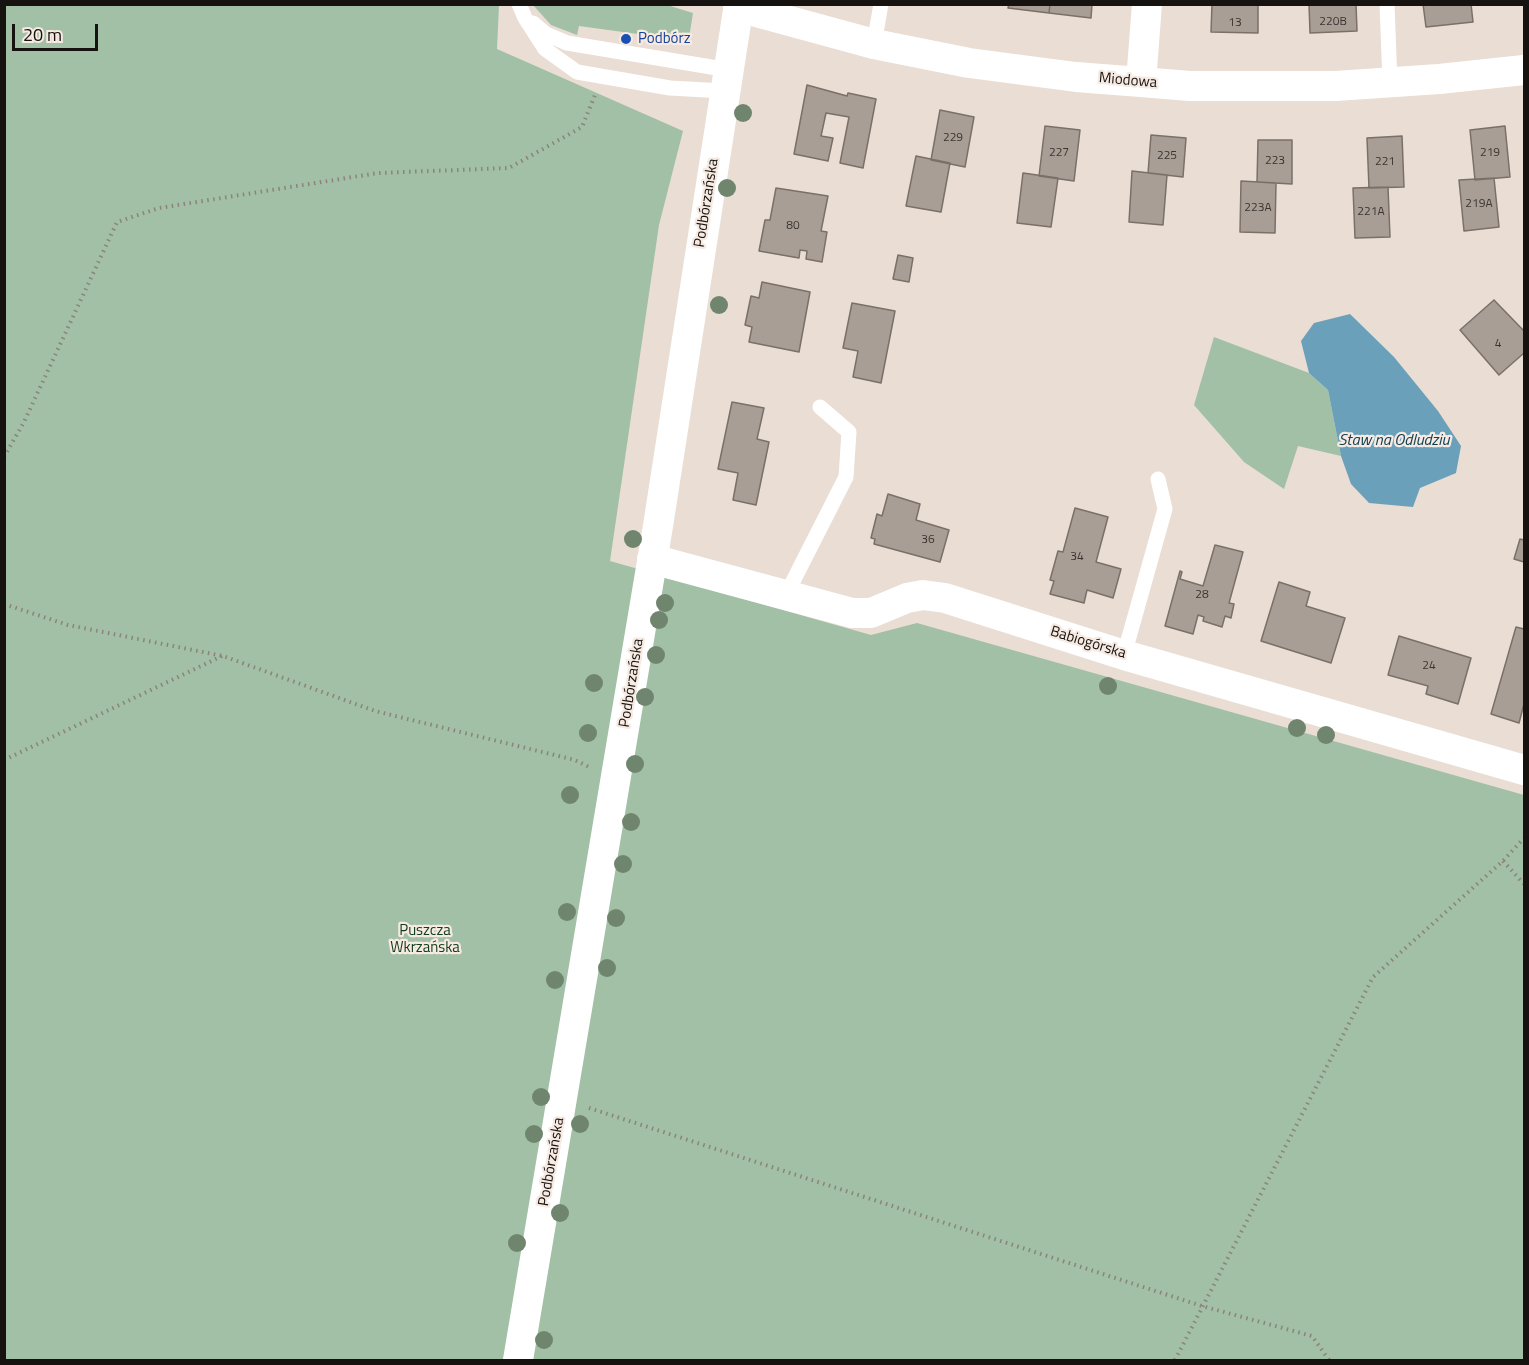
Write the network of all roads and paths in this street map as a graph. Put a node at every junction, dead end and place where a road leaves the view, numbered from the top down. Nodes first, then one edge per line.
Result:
1 (881, 4) edge
2 (1146, 4) edge
3 (1387, 4) edge
4 (734, 6) edge
5 (520, 7) edge
6 (874, 44) junction
7 (1524, 69) edge
8 (602, 78) junction
9 (726, 80) junction
10 (1141, 82) junction
11 (1390, 83) junction
12 (820, 407) dead end
13 (4, 458) edge
14 (1158, 479) dead end
15 (652, 558) junction
16 (786, 595) junction
17 (4, 604) edge
18 (1124, 655) junction
19 (223, 656) junction
20 (4, 760) edge
21 (1524, 770) edge
22 (616, 779) junction
23 (1524, 838) edge
24 (1503, 861) junction
25 (1524, 884) edge
26 (562, 1100) junction
27 (1202, 1306) junction
28 (518, 1360) edge
29 (1175, 1360) edge
30 (1329, 1360) edge

1 - 6 lane
2 - 10 street
3 - 11 lane
4 - 6 street, Miodowa
4 - 9 street, Podbórzańska
5 - 8 lane
5 - 9 lane
6 - 10 street, Miodowa
7 - 11 street, Miodowa
8 - 9 lane
8 - 13 path
9 - 15 street, Podbórzańska
10 - 11 street, Miodowa
12 - 16 lane
14 - 18 lane
15 - 16 street, Babiogórska
15 - 22 street, Podbórzańska
16 - 18 street, Babiogórska
17 - 19 path
18 - 21 street, Babiogórska
19 - 20 path
19 - 22 path
22 - 26 street, Podbórzańska
23 - 24 path
24 - 25 path
24 - 27 path
26 - 27 path
26 - 28 street, Podbórzańska
27 - 29 path
27 - 30 path

